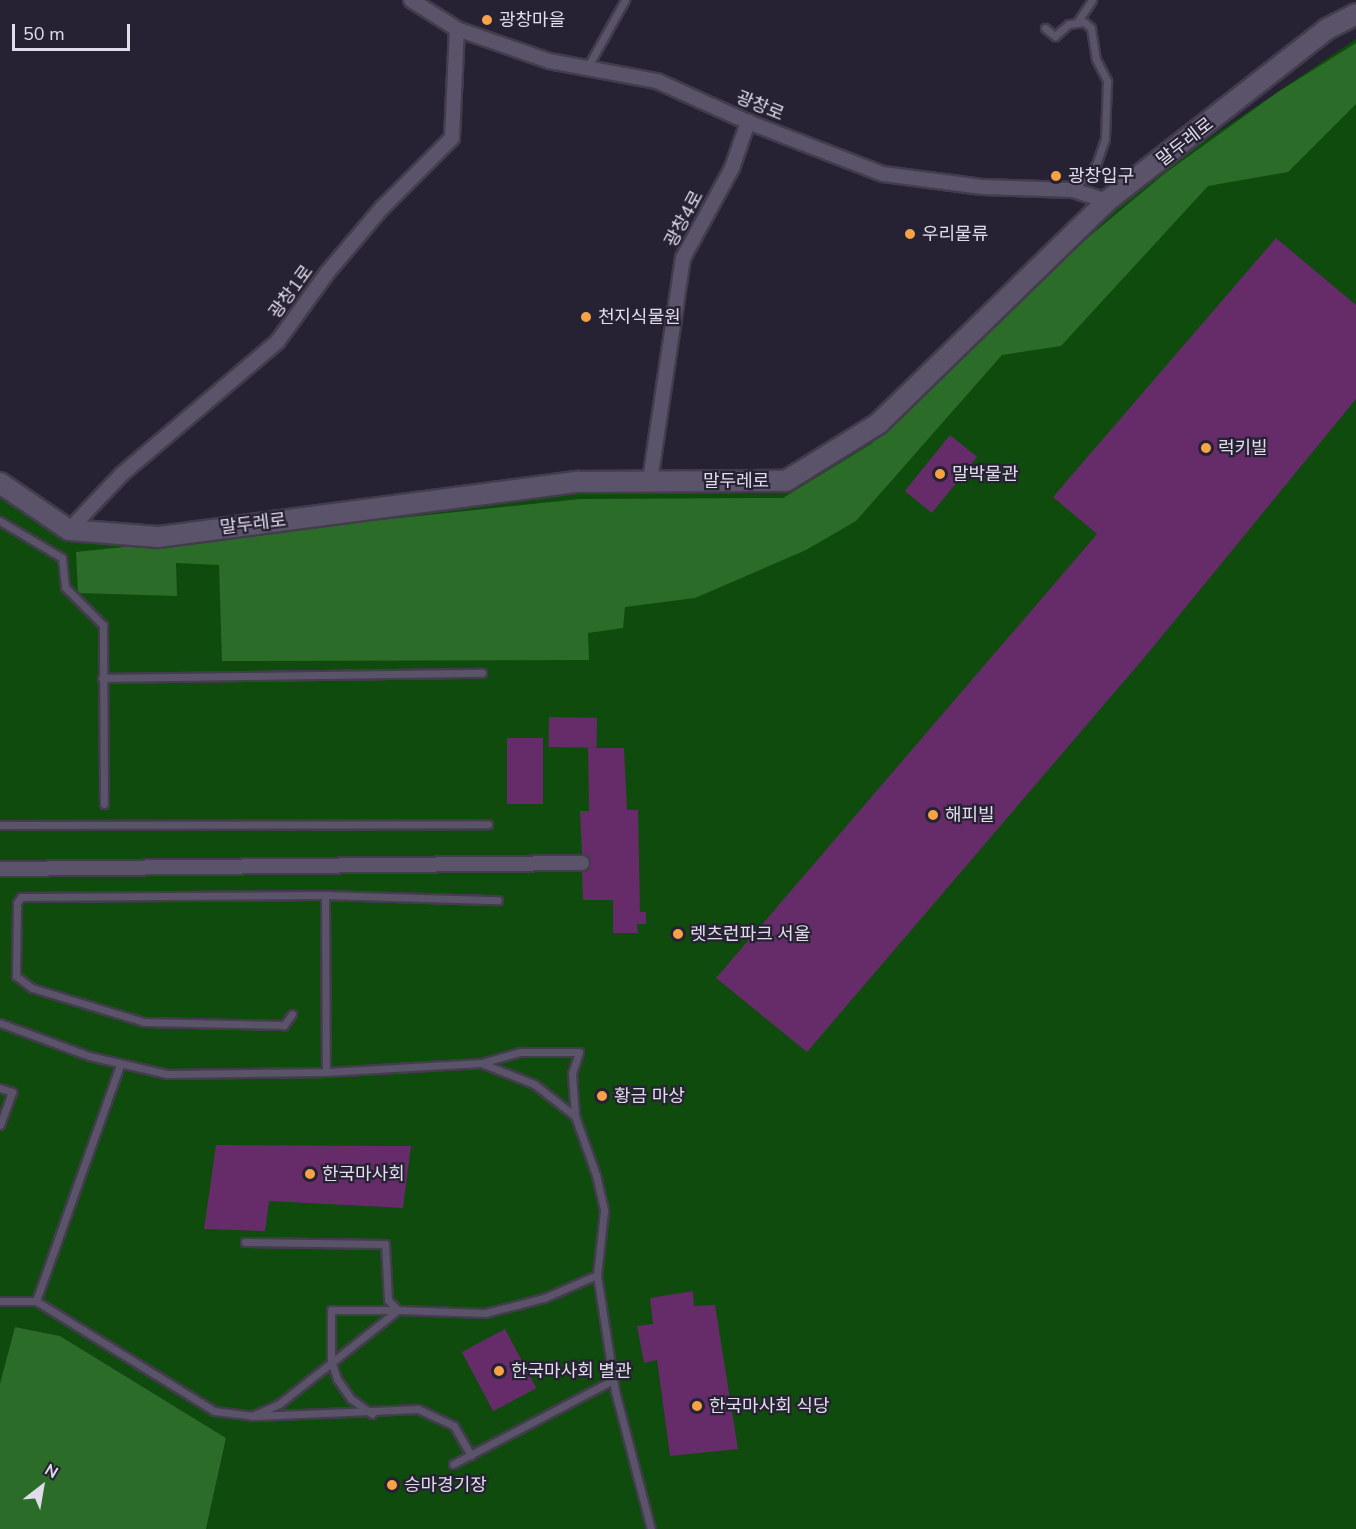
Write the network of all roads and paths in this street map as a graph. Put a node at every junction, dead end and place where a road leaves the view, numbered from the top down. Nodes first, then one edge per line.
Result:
1 (411, 0) edge
2 (625, 0) edge
3 (1092, 0) edge
4 (1356, 14) edge
5 (1078, 21) junction
6 (1045, 28) dead end
7 (457, 29) junction
8 (587, 68) junction
9 (748, 122) junction
10 (1073, 190) junction
11 (1107, 201) junction
12 (650, 481) junction
13 (0, 483) edge
14 (0, 521) edge
15 (69, 530) junction
16 (482, 673) dead end
17 (102, 678) junction
18 (104, 804) dead end
19 (488, 824) dead end
20 (0, 825) edge
21 (582, 863) dead end
22 (0, 869) edge
23 (326, 895) junction
24 (498, 900) dead end
25 (292, 1014) dead end
26 (0, 1023) edge
27 (482, 1063) junction
28 (120, 1065) junction
29 (326, 1072) junction
30 (0, 1088) edge
31 (575, 1116) junction
32 (0, 1125) edge
33 (245, 1242) dead end
34 (597, 1275) junction
35 (0, 1301) edge
36 (36, 1301) junction
37 (398, 1310) junction
38 (331, 1361) junction
39 (613, 1380) junction
40 (372, 1414) junction
41 (252, 1416) junction
42 (471, 1455) junction
43 (453, 1464) dead end
44 (651, 1529) edge

1 - 7 street, 광창로
2 - 8 lane
3 - 5 lane
4 - 11 street, 말두레로
5 - 6 lane
5 - 10 lane
7 - 8 street, 광창로
7 - 15 street, 광창1로
8 - 9 street, 광창로
9 - 10 street, 광창로
9 - 12 street, 광창4로
10 - 11 street, 광창로
11 - 12 street, 말두레로
12 - 15 street, 말두레로
13 - 15 street, 말두레로
14 - 17 lane
16 - 17 lane
17 - 18 lane
19 - 20 lane
21 - 22 street
23 - 24 lane
23 - 25 lane
23 - 29 lane
26 - 28 lane
27 - 29 lane
27 - 31 lane
27 - 31 lane
28 - 29 lane
28 - 36 lane
30 - 32 lane
31 - 34 lane
33 - 37 lane
34 - 37 lane
34 - 39 lane
35 - 36 lane
36 - 41 lane
37 - 38 lane
37 - 38 lane
38 - 40 lane
38 - 41 lane
39 - 42 lane
39 - 44 lane
40 - 41 lane
40 - 42 lane
42 - 43 lane

